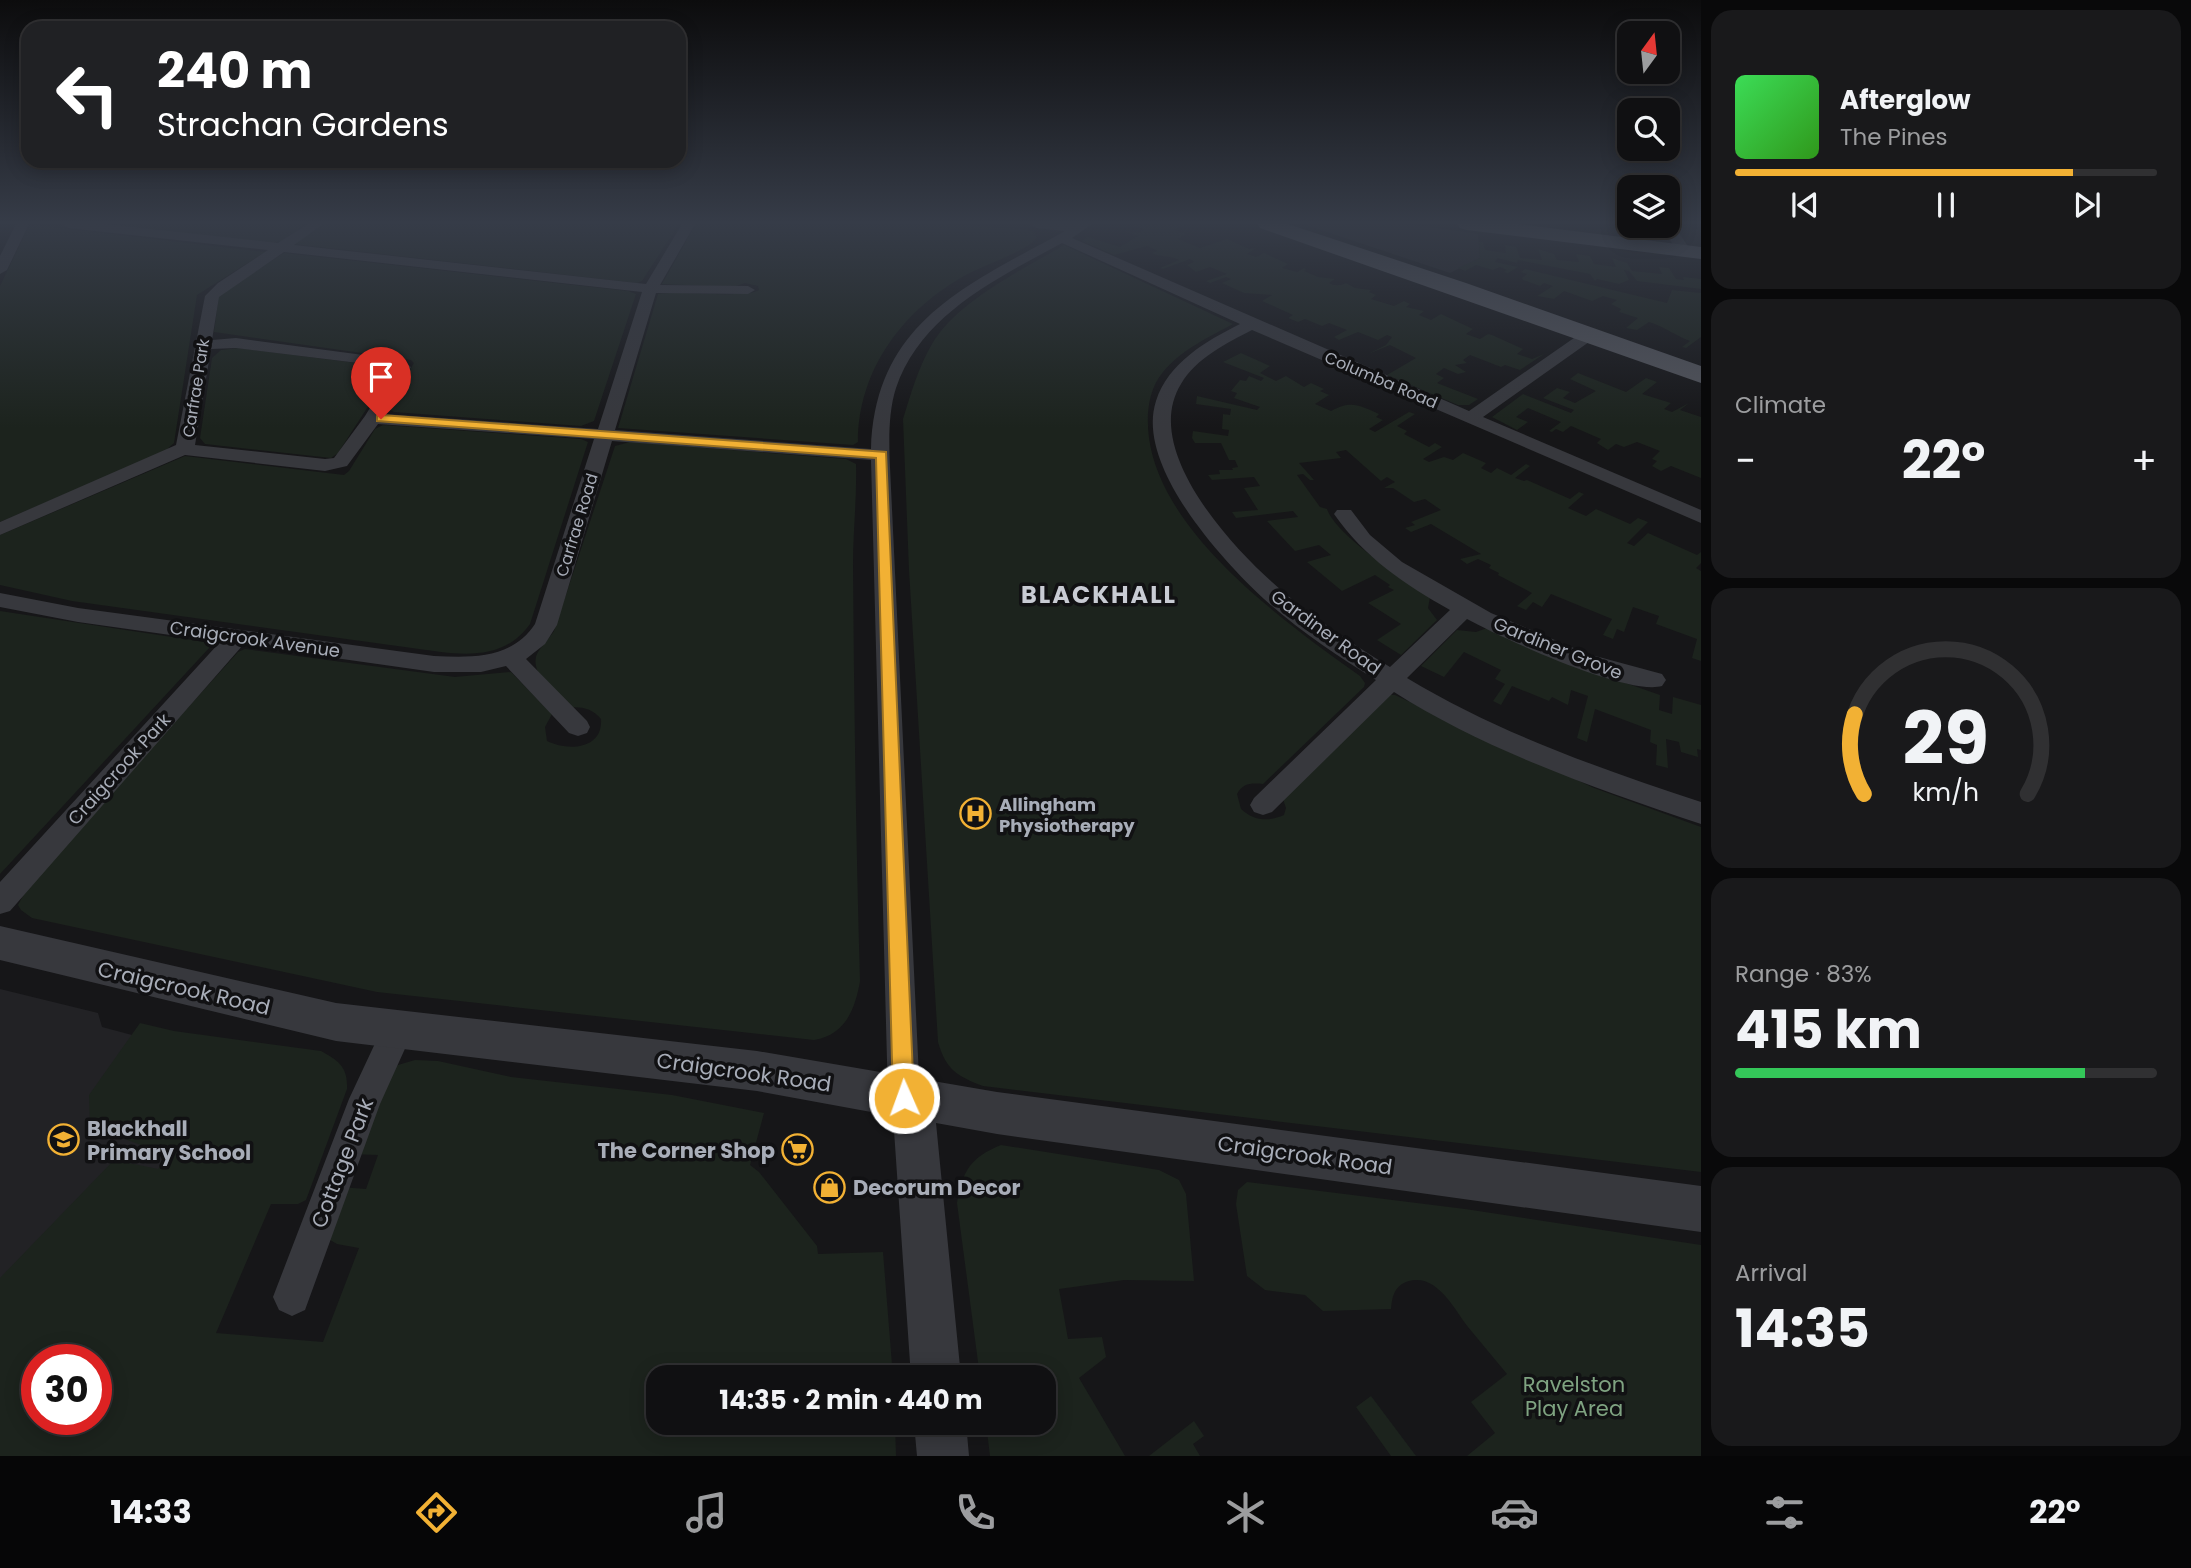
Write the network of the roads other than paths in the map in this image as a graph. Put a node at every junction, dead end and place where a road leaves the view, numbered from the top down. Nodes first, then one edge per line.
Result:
1 (216, 292) edge
2 (649, 292) edge
3 (966, 292) edge
4 (1192, 292) edge
5 (1467, 292) edge
6 (1252, 324) junction
7 (1590, 334) junction
8 (203, 345) junction
9 (1701, 375) edge
10 (373, 418) junction
11 (1469, 418) junction
12 (604, 435) junction
13 (183, 449) junction
14 (882, 455) junction
15 (1344, 514) dead end
16 (1701, 517) edge
17 (0, 529) edge
18 (0, 600) edge
19 (1464, 609) junction
20 (237, 636) junction
21 (511, 657) junction
22 (1391, 679) junction
23 (1654, 680) dead end
24 (578, 727) dead end
25 (1263, 805) dead end
26 (1701, 813) edge
27 (0, 902) edge
28 (0, 943) edge
29 (397, 1031) junction
30 (908, 1099) junction
31 (1701, 1209) edge
32 (292, 1297) dead end
33 (935, 1365) edge
34 (941, 1435) edge
35 (943, 1456) edge

1 - 8 street, Carfrae Park
2 - 12 street, Carfrae Road
3 - 14 street
4 - 6 street, Columba Road
5 - 7 main road
6 - 11 street, Columba Road
6 - 22 street, Gardiner Road
7 - 9 main road
7 - 11 street
8 - 10 street
8 - 13 street, Carfrae Park
10 - 12 street
10 - 13 street
11 - 16 street, Columba Road
12 - 14 street
12 - 21 street, Carfrae Road
13 - 17 street, Carfrae Park
14 - 30 street
15 - 19 street, Gardiner Grove
18 - 20 street, Craigcrook Avenue
19 - 22 street
19 - 23 street, Gardiner Grove
20 - 21 street, Craigcrook Avenue
20 - 27 street, Craigcrook Park
21 - 24 street
22 - 25 street
22 - 26 street, Gardiner Road
28 - 29 street, Craigcrook Road
29 - 30 street, Craigcrook Road
29 - 32 street, Cottage Park
30 - 31 street, Craigcrook Road
30 - 33 street
34 - 35 street

